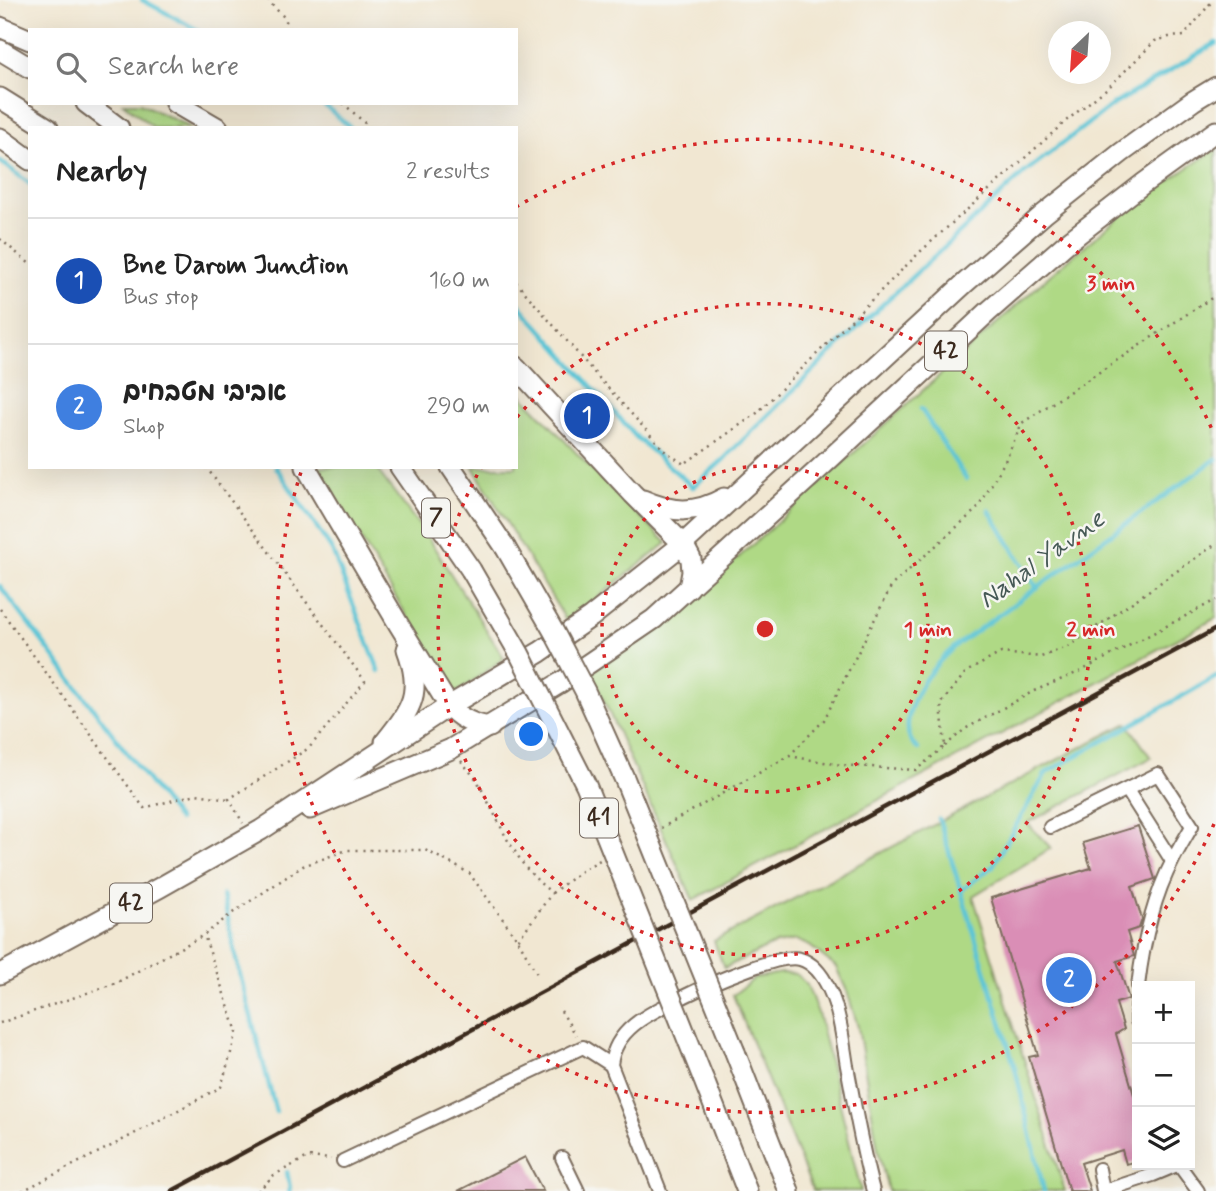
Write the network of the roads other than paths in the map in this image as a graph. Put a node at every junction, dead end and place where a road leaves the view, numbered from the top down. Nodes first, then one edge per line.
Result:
1 (0, 27) edge
2 (28, 39) edge
3 (0, 50) edge
4 (28, 67) edge
5 (1216, 87) edge
6 (0, 98) edge
7 (89, 105) edge
8 (178, 105) edge
9 (45, 126) edge
10 (116, 126) edge
11 (215, 126) edge
12 (1216, 131) edge
13 (0, 138) edge
14 (28, 159) edge
15 (518, 369) edge
16 (307, 469) edge
17 (401, 469) edge
18 (452, 469) edge
19 (749, 483) junction
20 (633, 494) junction
21 (683, 544) junction
22 (505, 547) joint
23 (471, 570) joint
24 (689, 588) junction
25 (399, 625) junction
26 (449, 706) junction
27 (490, 727) junction
28 (371, 758) junction
29 (1127, 790) junction
30 (1050, 827) dead end
31 (256, 833) junction
32 (1172, 861) junction
33 (0, 974) edge
34 (1139, 981) edge
35 (611, 1065) junction
36 (562, 1158) dead end
37 (343, 1161) road end
38 (1099, 1169) dead end
39 (1164, 1170) edge
40 (1182, 1170) edge
41 (578, 1191) edge
42 (660, 1191) edge
43 (745, 1191) edge
44 (789, 1191) edge
45 (873, 1191) edge
46 (1103, 1191) edge
47 (1198, 1191) edge

1 - 2 highway
3 - 4 highway
5 - 19 highway, 42
6 - 9 highway
7 - 10 highway
8 - 11 highway
12 - 24 highway, 42
13 - 14 highway
15 - 20 highway
16 - 25 highway
17 - 23 highway, 7
18 - 22 highway, 7
19 - 20 highway
19 - 21 highway, 42
20 - 21 highway
21 - 24 highway
21 - 26 highway, 42
22 - 44 highway, 41, bridge
23 - 43 highway, 41, bridge
24 - 27 highway, 42
25 - 26 highway
25 - 28 highway
26 - 27 highway
26 - 28 highway, 42
27 - 31 highway, 42
28 - 31 highway, 42
29 - 30 street
29 - 32 street
29 - 32 street
31 - 33 highway, 42
32 - 34 street
35 - 37 street
35 - 42 street
35 - 45 street
36 - 41 street
38 - 46 street
39 - 46 street
40 - 47 street

